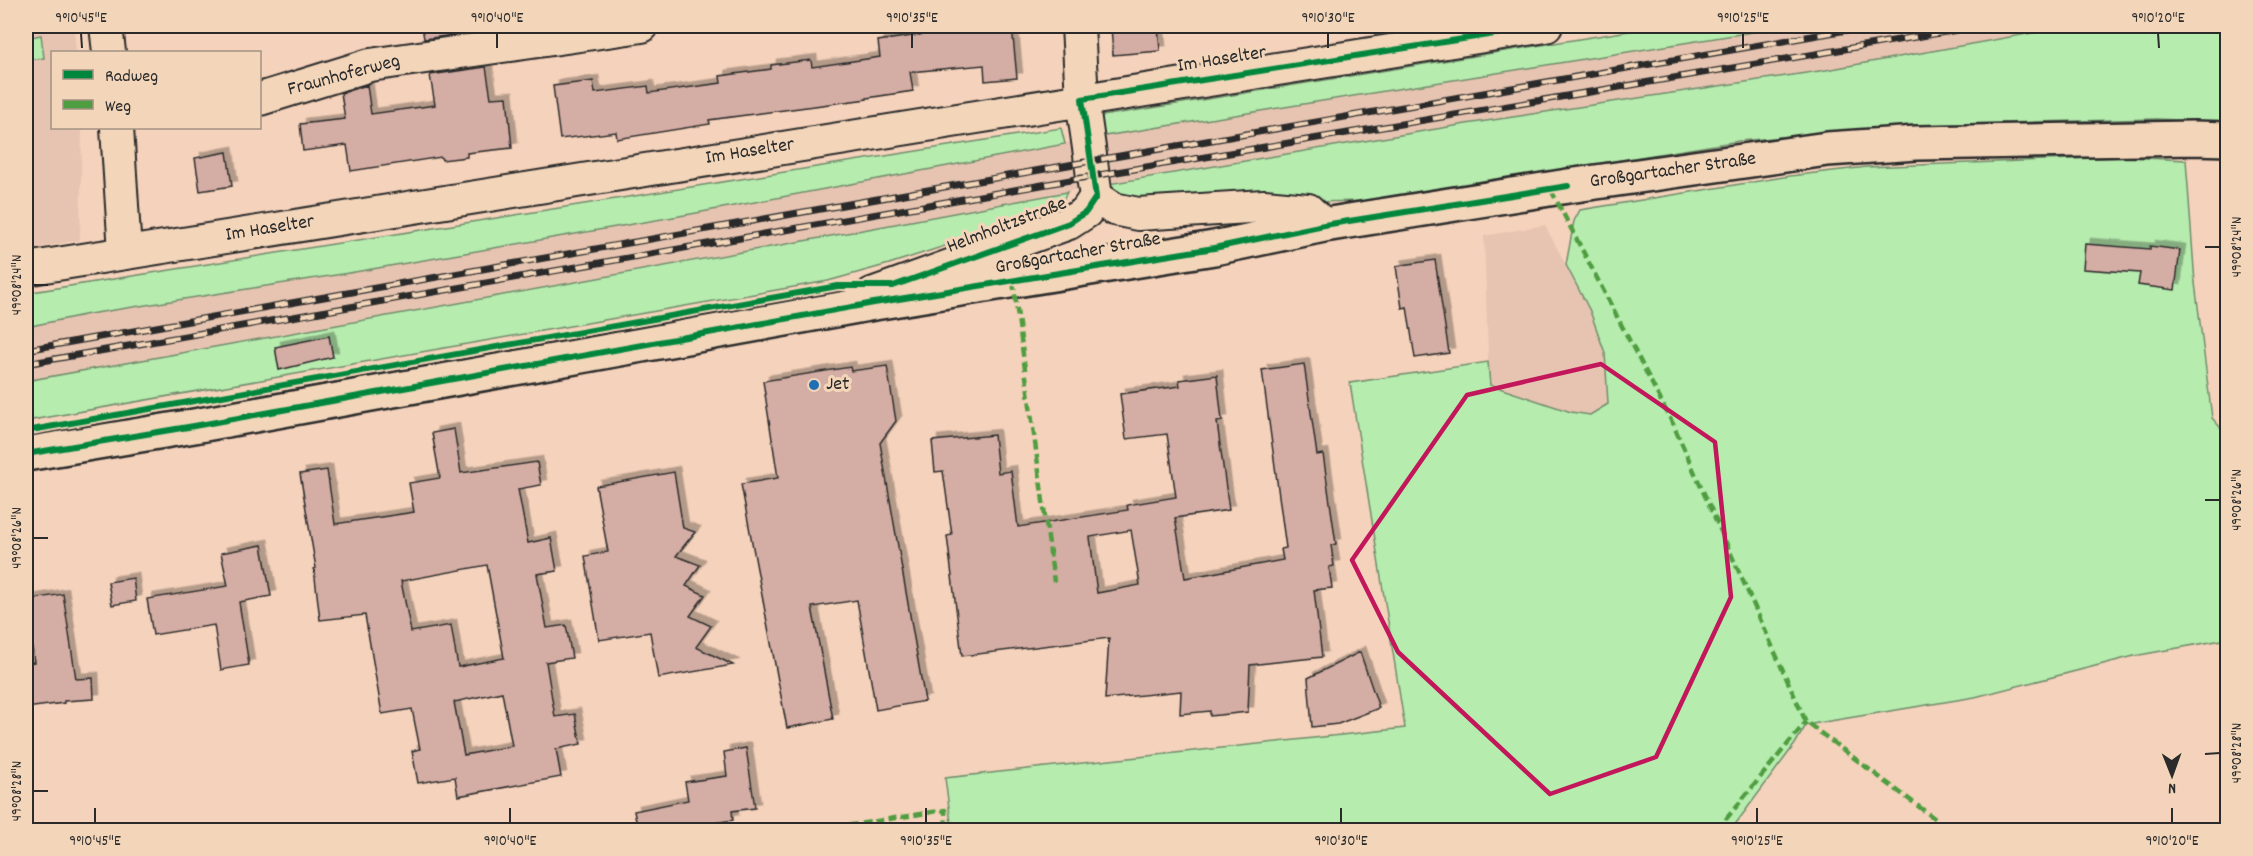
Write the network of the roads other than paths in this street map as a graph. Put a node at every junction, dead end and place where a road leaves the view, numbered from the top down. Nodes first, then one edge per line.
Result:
1 (106, 26) edge
2 (642, 26) edge
3 (1078, 26) edge
4 (1546, 26) edge
5 (109, 51) edge
6 (261, 99) edge
7 (1082, 99) junction
8 (117, 129) edge
9 (2228, 139) edge
10 (1096, 197) junction
11 (1324, 225) junction
12 (125, 252) junction
13 (26, 269) edge
14 (874, 303) junction
15 (26, 454) edge

1 - 5 street
2 - 6 street, Fraunhoferweg
3 - 7 street
4 - 7 street, Im Haselter
7 - 10 street
7 - 12 street, Im Haselter
8 - 12 street
9 - 11 main road, Großgartacher Straße
10 - 11 street
10 - 14 street, Helmholtzstraße
11 - 14 main road, Großgartacher Straße
12 - 13 street, Im Haselter
14 - 15 main road, Großgartacher Straße

